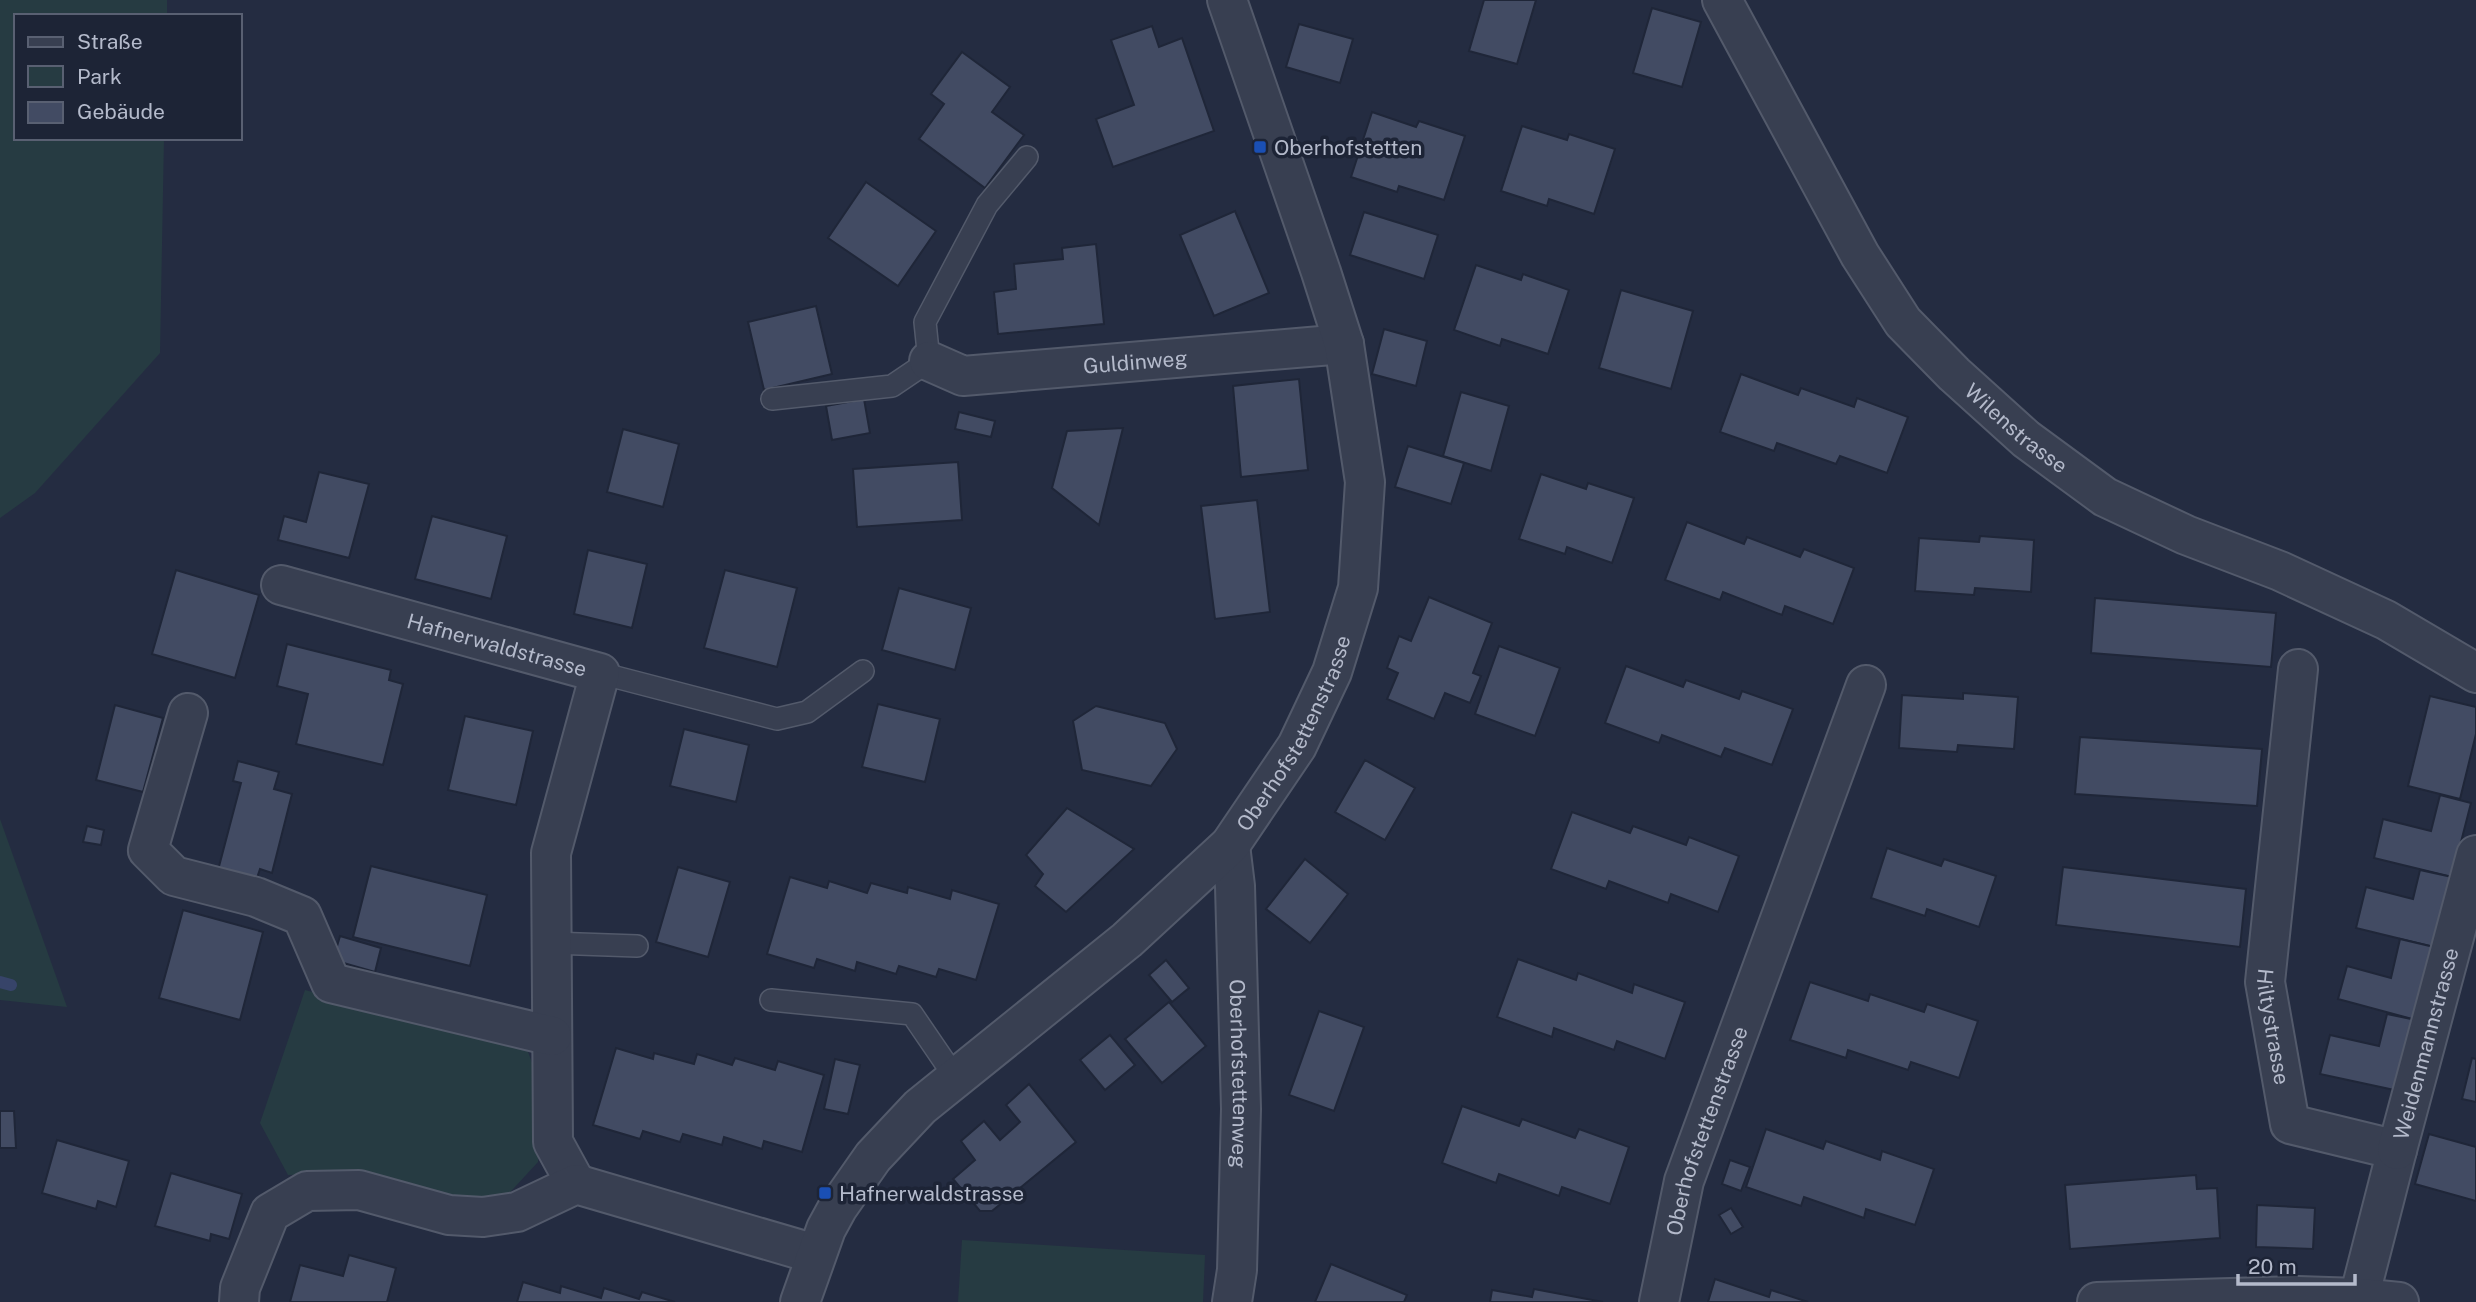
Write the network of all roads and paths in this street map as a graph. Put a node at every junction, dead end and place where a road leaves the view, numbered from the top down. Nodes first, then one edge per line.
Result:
1 (1227, 0) edge
2 (1722, 0) edge
3 (1027, 157) dead end
4 (1344, 344) junction
5 (929, 361) junction
6 (772, 399) dead end
7 (281, 585) dead end
8 (2298, 669) dead end
9 (863, 671) dead end
10 (600, 673) junction
11 (2476, 673) edge
12 (1866, 685) dead end
13 (188, 713) dead end
14 (1230, 845) junction
15 (2476, 855) edge
16 (551, 943) junction
17 (637, 946) dead end
18 (771, 1000) dead end
19 (552, 1036) junction
20 (955, 1077) junction
21 (2397, 1150) junction
22 (576, 1184) junction
23 (816, 1254) junction
24 (2359, 1298) junction
25 (2211, 1300) edge
26 (239, 1302) edge
27 (800, 1302) edge
28 (1232, 1302) edge
29 (1659, 1302) edge
30 (2097, 1302) edge
31 (2399, 1302) edge

1 - 4 street, Oberhofstettenstrasse
2 - 11 street, Wilenstrasse
3 - 5 lane
4 - 5 street, Guldinweg
4 - 14 street, Oberhofstettenstrasse
5 - 6 lane
7 - 10 street, Hafnerwaldstrasse
8 - 21 street, Hiltystrasse
9 - 10 lane
10 - 16 street, Hafnerwaldstrasse
12 - 29 street, Oberhofstettenstrasse
13 - 19 street
14 - 20 street, Oberhofstettenstrasse
14 - 28 street, Oberhofstettenweg
15 - 21 street, Weidenmannstrasse
16 - 17 lane
16 - 19 street, Hafnerwaldstrasse
18 - 20 lane
19 - 22 street, Hafnerwaldstrasse
20 - 23 street, Oberhofstettenstrasse
21 - 24 street
22 - 23 street
22 - 26 street
23 - 27 street, Oberhofstettenstrasse
24 - 25 street
24 - 31 street
25 - 30 street

